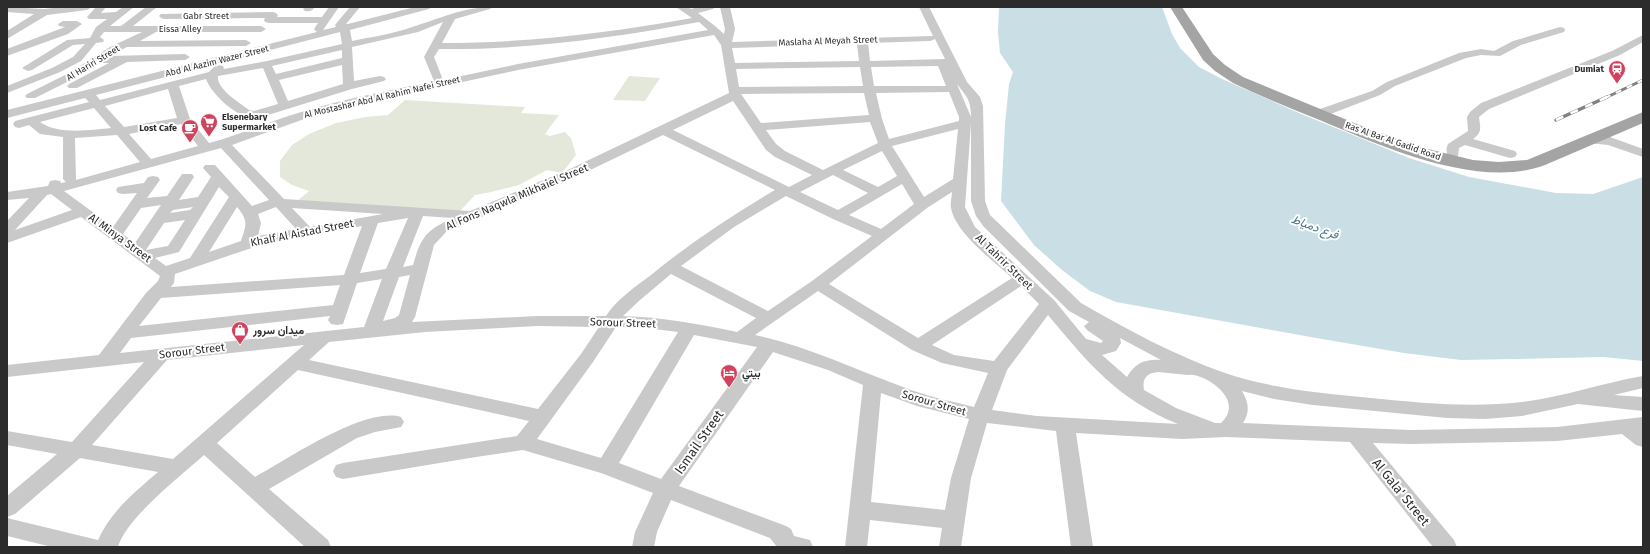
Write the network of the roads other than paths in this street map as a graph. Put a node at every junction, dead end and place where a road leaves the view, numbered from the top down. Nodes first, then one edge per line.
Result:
1 (129, 7) edge
2 (152, 7) edge
3 (176, 7) edge
4 (223, 7) edge
5 (252, 7) edge
6 (354, 7) edge
7 (410, 7) edge
8 (426, 7) edge
9 (487, 7) edge
10 (710, 7) edge
11 (725, 7) edge
12 (914, 7) edge
13 (924, 7) edge
14 (8, 8) edge
15 (94, 9) edge
16 (333, 9) edge
17 (685, 9) edge
18 (389, 10) edge
19 (1183, 12) edge
20 (271, 13) edge
21 (118, 15) junction
22 (164, 16) junction
23 (211, 16) junction
24 (241, 16) junction
25 (452, 16) junction
26 (36, 19) junction
27 (14, 20) dead end
28 (326, 20) junction
29 (703, 21) junction
30 (356, 23) junction
31 (70, 25) junction
32 (342, 26) junction
33 (102, 27) junction
34 (179, 28) junction
35 (124, 29) junction
36 (151, 29) junction
37 (223, 29) junction
38 (260, 29) junction
39 (318, 30) junction
40 (1560, 30) dead end
41 (716, 32) junction
42 (11, 33) edge
43 (930, 38) junction
44 (1643, 38) edge
45 (135, 39) junction
46 (862, 40) junction
47 (93, 41) junction
48 (7, 42) edge
49 (203, 43) junction
50 (246, 43) junction
51 (124, 44) junction
52 (148, 44) junction
53 (726, 44) junction
54 (347, 45) junction
55 (434, 46) junction
56 (41, 47) junction
57 (64, 50) junction
58 (238, 50) junction
59 (7, 53) edge
60 (813, 54) junction
61 (185, 57) junction
62 (227, 58) junction
63 (126, 59) junction
64 (7, 60) edge
65 (96, 60) junction
66 (348, 60) junction
67 (70, 62) junction
68 (942, 63) junction
69 (204, 64) junction
70 (267, 64) junction
71 (866, 64) junction
72 (730, 66) junction
73 (28, 68) dead end
74 (109, 68) junction
75 (169, 68) junction
76 (157, 71) junction
77 (213, 74) junction
78 (93, 76) junction
79 (272, 78) junction
80 (380, 79) dead end
81 (438, 79) junction
82 (123, 80) junction
83 (28, 81) junction
84 (8, 82) edge
85 (57, 83) junction
86 (73, 86) junction
87 (173, 86) junction
88 (349, 86) junction
89 (870, 89) junction
90 (820, 90) junction
91 (87, 91) junction
92 (734, 93) junction
93 (30, 96) dead end
94 (964, 103) junction
95 (97, 105) junction
96 (284, 105) junction
97 (1643, 108) edge
98 (7, 110) edge
99 (1324, 112) junction
100 (7, 114) edge
101 (1643, 116) edge
102 (876, 118) junction
103 (184, 120) junction
104 (253, 122) junction
105 (275, 122) junction
106 (757, 127) junction
107 (663, 130) junction
108 (120, 132) junction
109 (1610, 133) junction
110 (69, 135) junction
111 (1593, 140) junction
112 (203, 144) junction
113 (224, 144) junction
114 (885, 144) junction
115 (1643, 149) edge
116 (1458, 152) junction
117 (1643, 153) edge
118 (1507, 158) junction
119 (146, 160) junction
120 (252, 173) junction
121 (827, 173) junction
122 (217, 176) junction
123 (187, 177) dead end
124 (905, 177) junction
125 (73, 180) junction
126 (93, 180) junction
127 (960, 181) junction
128 (50, 188) junction
129 (123, 190) dead end
130 (7, 191) edge
131 (787, 191) junction
132 (879, 192) junction
133 (7, 196) edge
134 (236, 196) junction
135 (203, 201) junction
136 (279, 202) junction
137 (170, 203) junction
138 (136, 204) junction
139 (922, 204) junction
140 (79, 208) junction
141 (249, 212) junction
142 (418, 212) junction
143 (437, 213) junction
144 (195, 214) junction
145 (472, 216) junction
146 (838, 216) junction
147 (159, 219) junction
148 (372, 220) junction
149 (219, 224) junction
150 (186, 229) junction
151 (7, 230) edge
152 (307, 232) junction
153 (115, 234) junction
154 (883, 235) junction
155 (433, 236) junction
156 (7, 238) edge
157 (248, 243) junction
158 (140, 253) junction
159 (196, 261) junction
160 (670, 267) junction
161 (420, 269) junction
162 (165, 272) junction
163 (392, 274) junction
164 (350, 279) junction
165 (1021, 279) junction
166 (818, 284) junction
167 (156, 293) junction
168 (1048, 304) junction
169 (340, 310) junction
170 (1089, 315) junction
171 (769, 318) junction
172 (611, 322) junction
173 (382, 326) junction
174 (689, 328) junction
175 (125, 333) junction
176 (335, 334) junction
177 (741, 337) junction
178 (1080, 343) junction
179 (769, 344) junction
180 (918, 346) junction
181 (161, 355) junction
182 (105, 360) junction
183 (294, 363) junction
184 (1000, 368) junction
185 (7, 371) edge
186 (1212, 375) junction
187 (872, 382) junction
188 (1643, 382) edge
189 (1136, 395) junction
190 (1577, 399) junction
191 (1643, 404) edge
192 (980, 415) junction
193 (543, 416) junction
194 (394, 422) dead end
195 (1065, 425) junction
196 (1634, 425) edge
197 (1226, 430) junction
198 (1356, 436) junction
199 (7, 438) edge
200 (1643, 440) edge
201 (204, 443) junction
202 (523, 443) junction
203 (76, 450) junction
204 (176, 467) junction
205 (606, 467) junction
206 (343, 471) dead end
207 (253, 488) junction
208 (665, 490) junction
209 (7, 508) edge
210 (860, 510) junction
211 (953, 520) junction
212 (7, 527) edge
213 (90, 547) edge
214 (107, 547) edge
215 (320, 547) edge
216 (643, 547) edge
217 (802, 547) edge
218 (856, 547) edge
219 (950, 547) edge
220 (1082, 547) edge
221 (1446, 547) edge

1 - 21 street
2 - 35 street
3 - 22 street, Al Hariri Street
4 - 23 street
5 - 24 street
6 - 32 street
7 - 18 street, Abd Al Aazim Wazer Street
8 - 30 street, Abd Al Aazim Wazer Street
9 - 25 street
10 - 17 street
11 - 53 street
12 - 43 street, Al Tahrir Street
13 - 94 street
14 - 26 street
15 - 21 street
15 - 26 street
15 - 31 street
16 - 20 street
16 - 28 street
17 - 29 street
18 - 30 street, Abd Al Aazim Wazer Street
19 - 99 main road, Ras Al Bar Al Gadid Road
19 - 116 main road, Ras Al Bar Al Gadid Road
20 - 24 street, Gabr Street
20 - 28 street
20 - 38 street
21 - 33 street
22 - 23 street, Gabr Street
22 - 36 street, Al Hariri Street
23 - 24 street, Gabr Street
24 - 37 street
25 - 54 street
25 - 55 street
26 - 27 street
26 - 31 street
26 - 42 street
28 - 39 street
29 - 41 street
29 - 55 street
29 - 81 street, Al Mostashar Abd Al Rahim Nafei Street
30 - 32 street, Abd Al Aazim Wazer Street
31 - 33 street, Eissa Alley
31 - 56 street
32 - 39 street, Abd Al Aazim Wazer Street
32 - 54 street
32 - 62 street, Abd Al Aazim Wazer Street
33 - 35 street, Eissa Alley
33 - 47 street
34 - 36 street, Eissa Alley
34 - 37 street, Eissa Alley
34 - 52 street
35 - 36 street, Eissa Alley
36 - 45 street, Al Hariri Street
37 - 38 street, Eissa Alley
37 - 49 street
38 - 50 street
39 - 58 street, Abd Al Aazim Wazer Street
40 - 99 street
41 - 53 street
41 - 105 street, Al Mostashar Abd Al Rahim Nafei Street
43 - 46 street, Maslaha Al Meyah Street
43 - 68 street, Al Tahrir Street
44 - 116 street
45 - 47 street
45 - 51 street, Al Hariri Street
46 - 60 street, Maslaha Al Meyah Street
46 - 71 street
47 - 57 street
47 - 67 street
48 - 56 street
49 - 50 street
49 - 52 street
49 - 61 street
50 - 58 street
51 - 52 street
51 - 65 street, Al Hariri Street
53 - 60 street, Maslaha Al Meyah Street
53 - 72 street
54 - 66 street
54 - 70 street
55 - 81 street
56 - 57 street
56 - 59 street
56 - 64 street
56 - 73 street
57 - 67 street
58 - 75 street, Abd Al Aazim Wazer Street
60 - 71 street
60 - 72 street
60 - 90 street
61 - 63 street
61 - 75 street
62 - 69 street, Abd Al Aazim Wazer Street
62 - 77 street
63 - 65 street
63 - 74 street
65 - 85 street, Al Hariri Street
66 - 79 street
66 - 88 street
67 - 83 street
68 - 71 street
68 - 94 street, Al Tahrir Street
69 - 77 street
69 - 91 street, Abd Al Aazim Wazer Street
70 - 77 street
70 - 79 street
71 - 89 street
72 - 92 street
74 - 76 street
74 - 78 street
75 - 76 street, Abd Al Aazim Wazer Street
76 - 82 street, Abd Al Aazim Wazer Street
77 - 87 street
77 - 104 street
78 - 82 street
78 - 86 street
79 - 96 street
80 - 88 street
81 - 105 street, Al Mostashar Abd Al Rahim Nafei Street
82 - 91 street, Abd Al Aazim Wazer Street
83 - 84 street
83 - 85 street
85 - 86 street
85 - 93 street, Al Hariri Street
86 - 91 street
87 - 95 street
87 - 103 street
88 - 96 street
89 - 90 street
89 - 94 street
89 - 102 street
90 - 92 street
91 - 95 street
91 - 98 street, Abd Al Aazim Wazer Street
91 - 100 street, Abd Al Aazim Wazer Street
92 - 106 street
92 - 107 street, Al Fons Naqwla Mikhaiel Street
94 - 114 street
94 - 127 street, Al Tahrir Street
94 - 170 street, Al Tahrir Street
95 - 108 street
95 - 110 street
96 - 104 street
97 - 118 main road, Ras Al Bar Al Gadid Road
99 - 116 main road, Ras Al Bar Al Gadid Road
101 - 109 main road, Ras Al Bar Al Gadid Road
102 - 106 street
102 - 114 street
103 - 108 street
103 - 112 street
104 - 105 street
104 - 105 street, Al Mostashar Abd Al Rahim Nafei Street
104 - 112 street, Al Mostashar Abd Al Rahim Nafei Street
104 - 113 street, Al Mostashar Abd Al Rahim Nafei Street
106 - 121 street
107 - 131 street
107 - 145 street, Al Fons Naqwla Mikhaiel Street
108 - 110 street
108 - 119 street
109 - 111 main road, Ras Al Bar Al Gadid Road
109 - 115 street
110 - 125 street
111 - 117 street
111 - 118 main road, Ras Al Bar Al Gadid Road
112 - 119 street, Al Mostashar Abd Al Rahim Nafei Street
113 - 120 street
113 - 126 street, Al Mostashar Abd Al Rahim Nafei Street
114 - 121 street
114 - 124 street
116 - 118 street
116 - 118 main road, Ras Al Bar Al Gadid Road
119 - 125 street, Al Mostashar Abd Al Rahim Nafei Street
120 - 122 street
120 - 136 street
121 - 131 street
121 - 132 street
122 - 134 street
122 - 135 street
123 - 137 street
124 - 132 street
124 - 139 street
125 - 126 street, Al Mostashar Abd Al Rahim Nafei Street
125 - 128 street, Al Mostashar Abd Al Rahim Nafei Street
126 - 140 street
127 - 139 street
127 - 165 street, Al Tahrir Street
128 - 130 street, Al Mostashar Abd Al Rahim Nafei Street
128 - 133 street, Al Mostashar Abd Al Rahim Nafei Street
128 - 140 street, Al Minya Street
128 - 151 street
129 - 138 street
131 - 146 street
131 - 160 street
132 - 146 street
134 - 141 street
134 - 149 street
135 - 137 street
135 - 144 street
136 - 141 street
136 - 142 street
136 - 152 street
137 - 138 street
137 - 147 street
138 - 153 street
139 - 154 street
140 - 153 street, Al Minya Street
140 - 156 street
141 - 157 street
142 - 143 street
142 - 148 street, Khalf Al Aistad Street
142 - 163 street
143 - 145 street
143 - 155 street
144 - 147 street
144 - 150 street
145 - 155 street, Al Fons Naqwla Mikhaiel Street
146 - 154 street
147 - 158 street
148 - 152 street, Khalf Al Aistad Street
148 - 164 street
149 - 150 street
149 - 159 street
150 - 158 street
152 - 157 street, Khalf Al Aistad Street
153 - 158 street, Al Minya Street
154 - 166 street
155 - 161 street, Al Fons Naqwla Mikhaiel Street
157 - 159 street, Khalf Al Aistad Street
158 - 162 street, Al Minya Street
159 - 162 street, Khalf Al Aistad Street
160 - 171 street
160 - 172 street
161 - 163 street
161 - 173 street, Al Fons Naqwla Mikhaiel Street
162 - 167 street
163 - 164 street
163 - 173 street
164 - 167 street
164 - 169 street
165 - 168 street, Al Tahrir Street
165 - 180 street
166 - 171 street
166 - 180 street
167 - 175 street
168 - 178 street, Al Tahrir Street
168 - 184 street
169 - 175 street
169 - 176 street
170 - 178 street
170 - 186 street, Al Tahrir Street
171 - 177 street
172 - 173 street, Sorour Street
172 - 174 street, Sorour Street
172 - 193 street
173 - 176 street, Sorour Street
174 - 177 street, Sorour Street
174 - 205 street
175 - 182 street
176 - 181 street, Sorour Street
176 - 183 street
177 - 179 street, Sorour Street
178 - 189 street, Al Tahrir Street
179 - 187 street, Sorour Street
179 - 208 street, Ismail Street
180 - 184 street
181 - 182 street, Sorour Street
181 - 203 street
182 - 185 street, Sorour Street
183 - 193 street
183 - 201 street
184 - 192 street
186 - 189 street
186 - 190 street
186 - 197 street
187 - 192 street, Sorour Street
187 - 210 street
188 - 190 street
189 - 197 street, Al Tahrir Street
190 - 191 street
192 - 195 street, Sorour Street
192 - 211 street
193 - 202 street
194 - 207 street
195 - 197 street, Sorour Street
195 - 220 street
196 - 198 street
196 - 200 street
197 - 198 street
198 - 221 street, Al Gala' Street
199 - 203 street
201 - 204 street
201 - 207 street
202 - 205 street
202 - 206 street
203 - 204 street
203 - 209 street
204 - 214 street
205 - 208 street
207 - 215 street
208 - 216 street, Ismail Street
208 - 217 street
210 - 211 street
210 - 218 street
211 - 219 street
212 - 213 street

